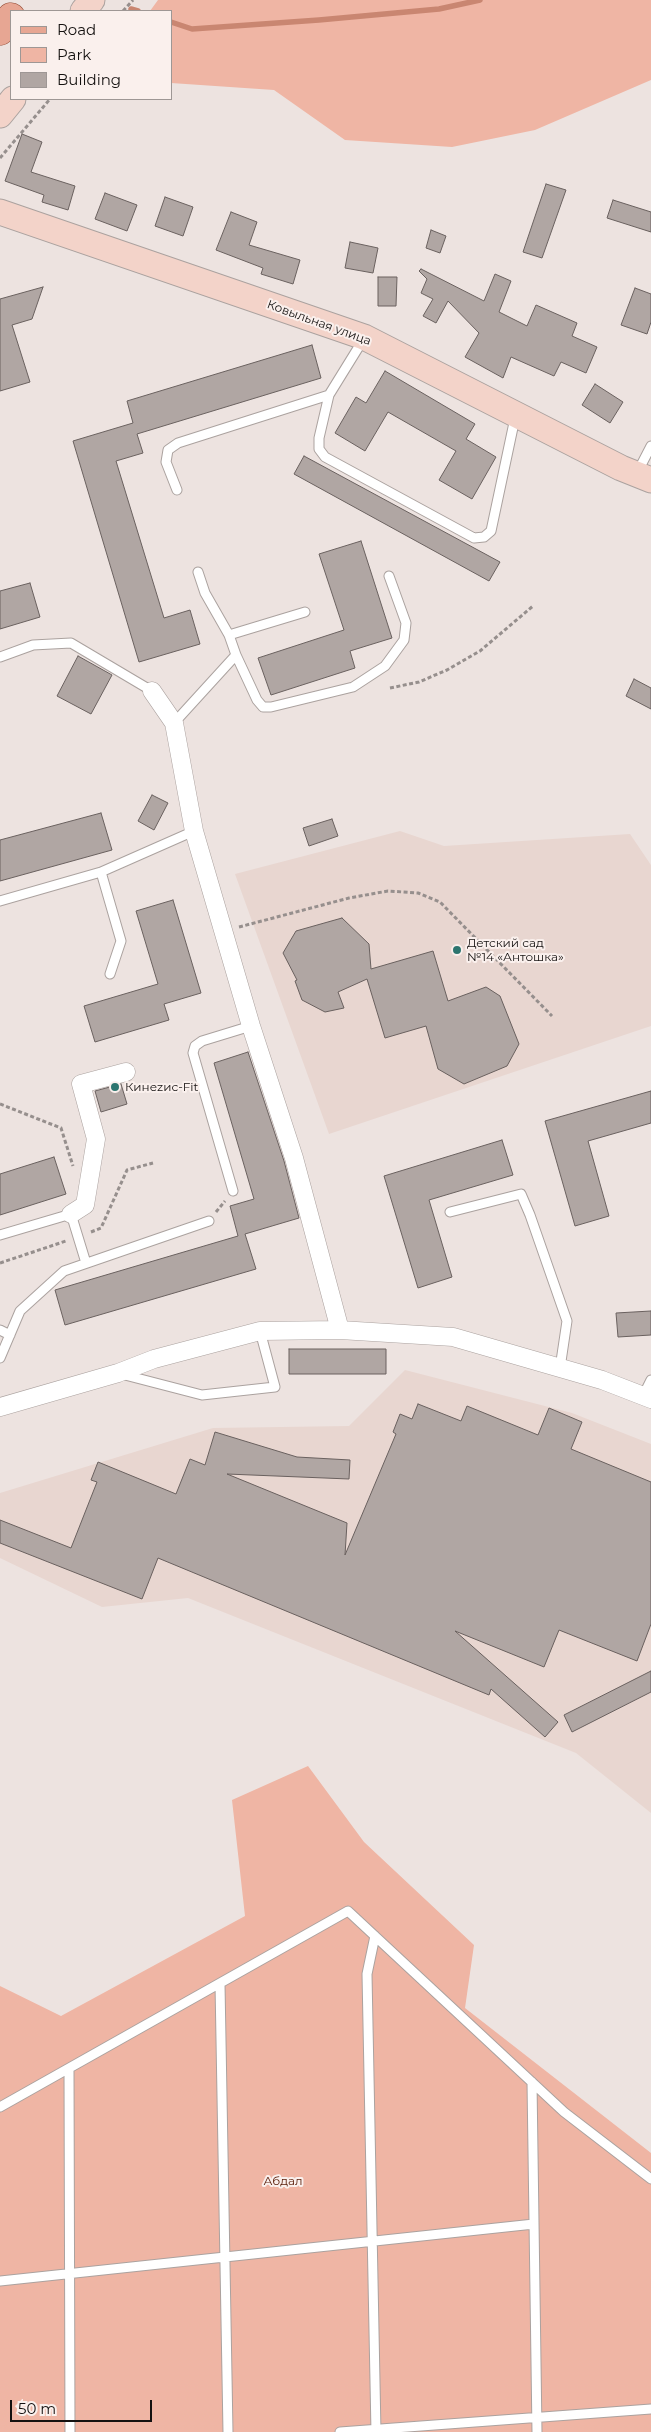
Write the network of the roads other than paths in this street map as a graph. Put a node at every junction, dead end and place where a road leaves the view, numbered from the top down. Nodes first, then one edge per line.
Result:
1 (92, 0) edge
2 (84, 10) edge
3 (10, 18) edge
4 (0, 31) edge
5 (12, 100) edge
6 (0, 115) edge
7 (0, 212) edge
8 (364, 337) junction
9 (329, 395) junction
10 (516, 415) junction
11 (651, 446) edge
12 (644, 477) edge
13 (177, 490) dead end
14 (198, 572) dead end
15 (389, 576) dead end
16 (305, 612) dead end
17 (229, 636) junction
18 (236, 654) junction
19 (0, 657) edge
20 (152, 691) joint
21 (174, 723) junction
22 (194, 831) junction
23 (101, 872) junction
24 (0, 901) edge
25 (110, 974) dead end
26 (251, 1026) junction
27 (126, 1072) dead end
28 (233, 1191) road end
29 (78, 1209) junction
30 (450, 1212) dead end
31 (209, 1221) road end
32 (0, 1235) edge
33 (86, 1263) junction
34 (0, 1330) edge
35 (340, 1330) junction
36 (260, 1331) junction
37 (10, 1335) junction
38 (0, 1358) edge
39 (560, 1368) junction
40 (118, 1373) junction
41 (648, 1392) edge
42 (0, 1407) edge
43 (375, 1936) junction
44 (220, 1984) junction
45 (69, 2069) junction
46 (532, 2082) junction
47 (0, 2107) edge
48 (651, 2179) edge
49 (534, 2224) junction
50 (372, 2241) junction
51 (225, 2257) junction
52 (70, 2274) junction
53 (0, 2281) edge
54 (651, 2409) edge
55 (537, 2417) junction
56 (376, 2431) edge
57 (70, 2432) edge
58 (228, 2432) edge
59 (340, 2432) edge
60 (537, 2432) edge

1 - 2 street
3 - 4 main road
5 - 6 street
7 - 8 street, Ковыльная улица
8 - 9 lane
8 - 10 street, Ковыльная улица
9 - 10 lane
9 - 13 lane
10 - 12 street, Ковыльная улица
11 - 12 lane
14 - 17 lane
15 - 18 lane
16 - 17 lane
17 - 18 lane
18 - 21 lane
19 - 20 lane
20 - 21 street
21 - 22 street
22 - 23 lane
22 - 26 street
23 - 24 lane
23 - 25 lane
26 - 28 lane
26 - 35 street
27 - 29 street
29 - 32 lane
29 - 33 lane
30 - 39 lane
31 - 33 lane
33 - 37 lane
34 - 37 lane
35 - 36 street
35 - 39 street
36 - 40 street
36 - 40 lane
37 - 38 lane
39 - 41 street
40 - 42 street
43 - 44 lane
43 - 46 lane
43 - 50 lane
44 - 45 lane
44 - 51 lane
45 - 47 lane
45 - 52 lane
46 - 48 lane
46 - 49 lane
49 - 50 lane
49 - 55 lane
50 - 51 lane
50 - 56 lane
51 - 52 lane
51 - 58 lane
52 - 53 lane
52 - 57 lane
54 - 55 lane
55 - 56 lane
55 - 60 lane
56 - 59 lane

